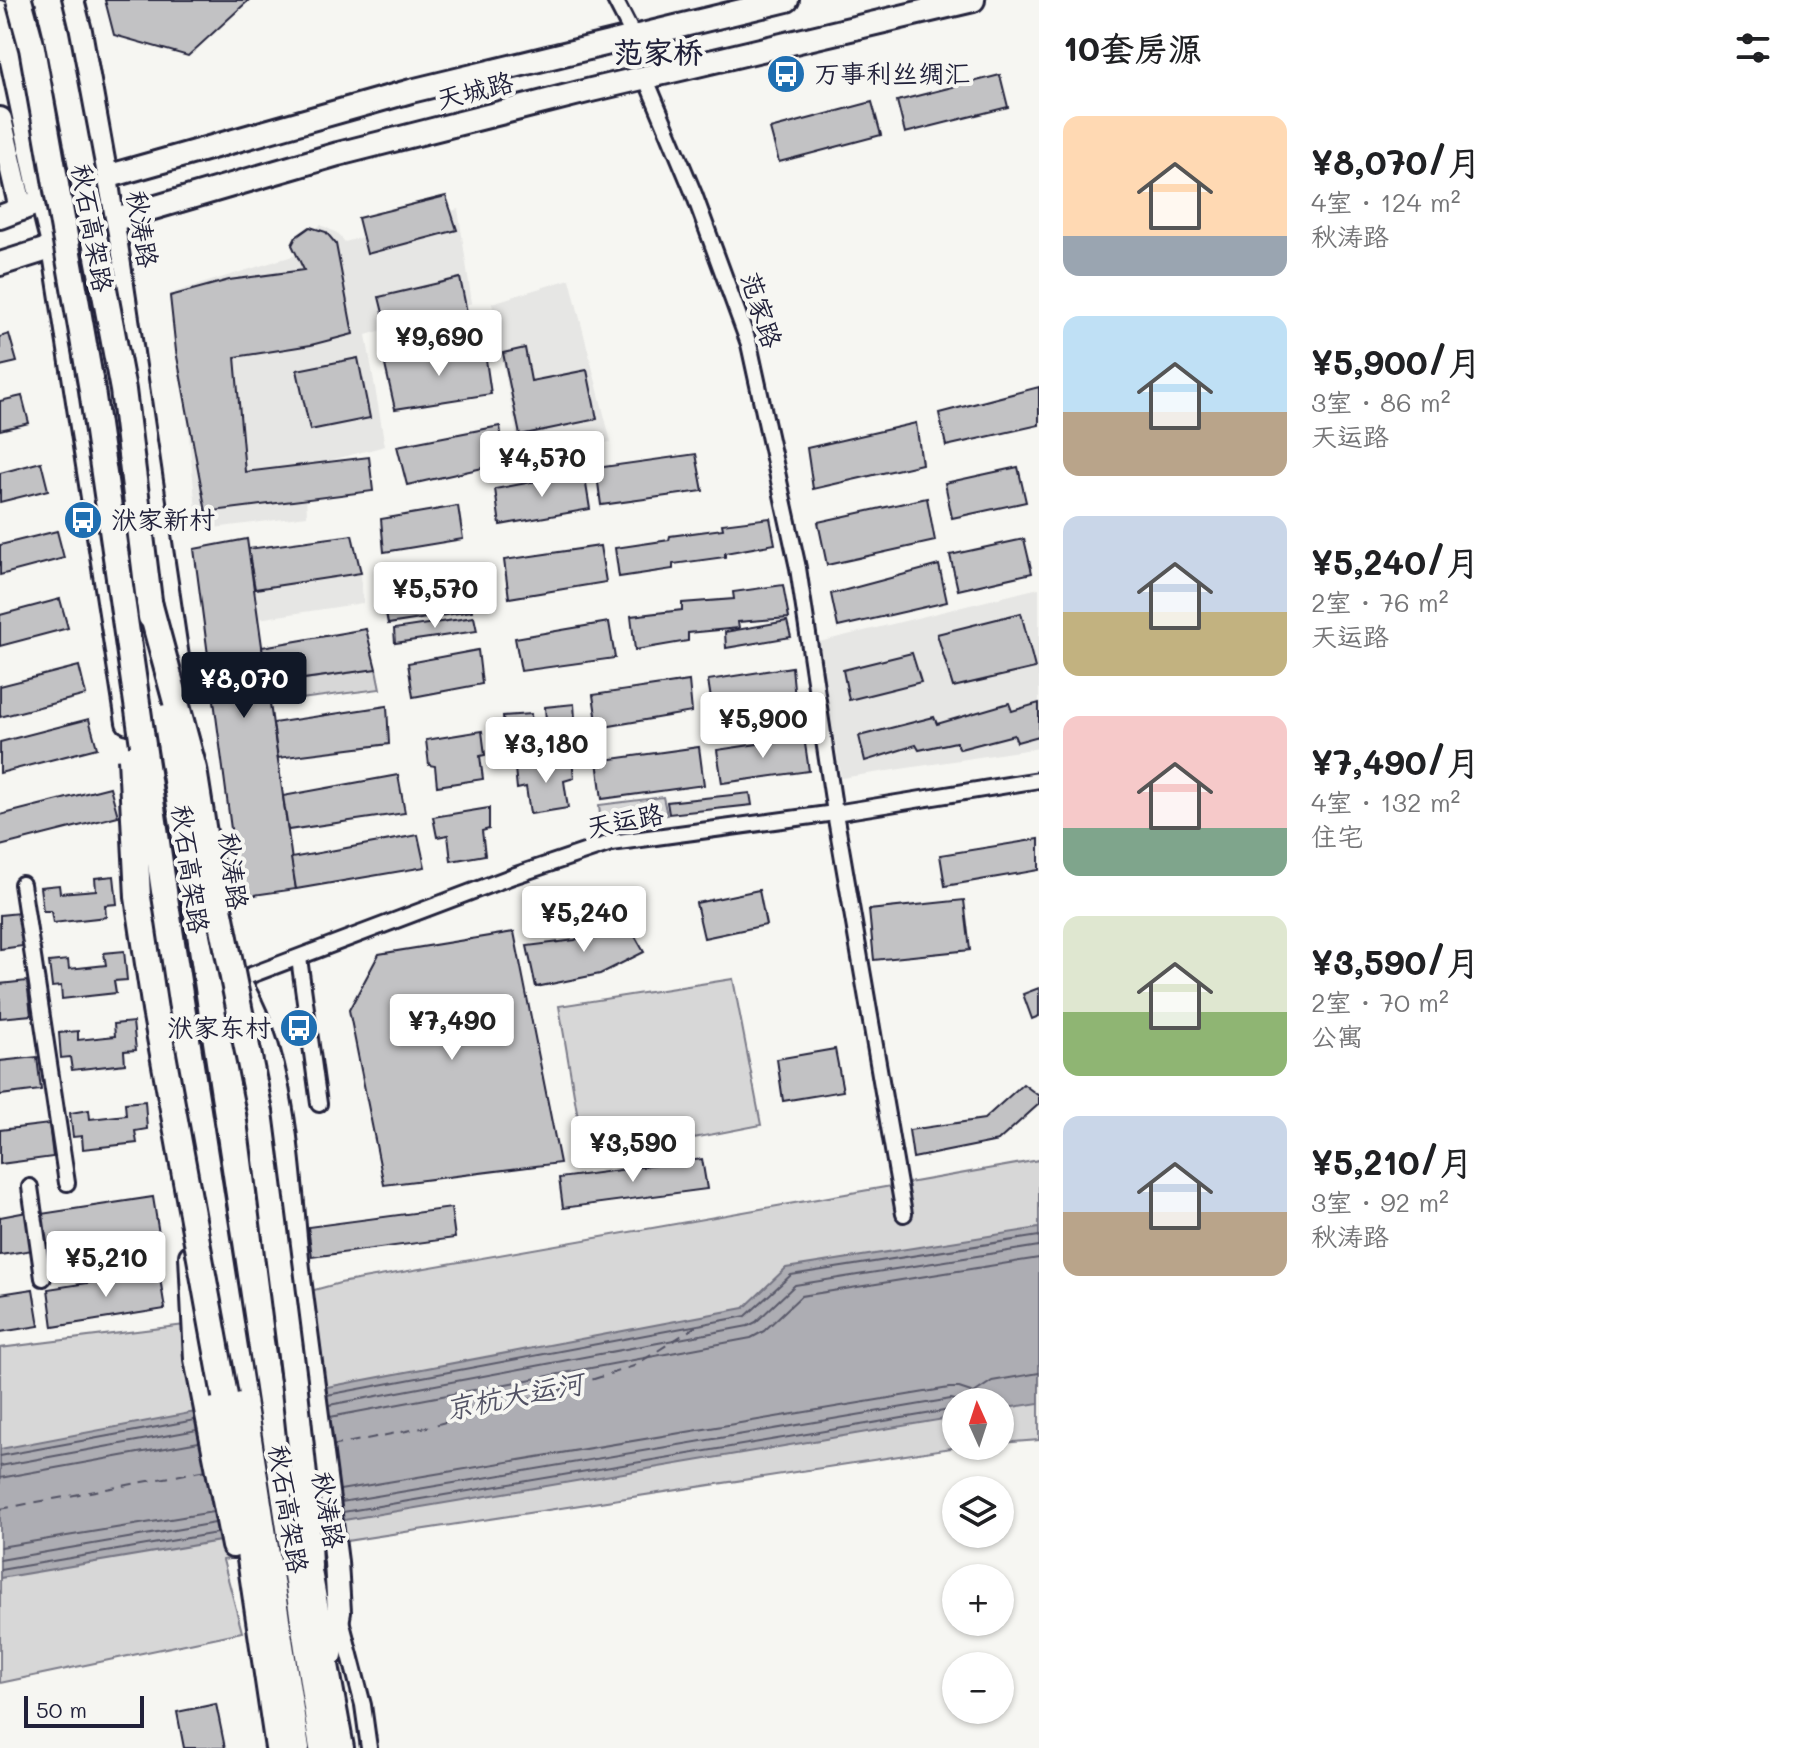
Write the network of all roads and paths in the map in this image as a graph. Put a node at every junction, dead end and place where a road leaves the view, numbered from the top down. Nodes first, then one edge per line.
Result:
1 (19, 0) edge
2 (48, 0) edge
3 (72, 0) edge
4 (615, 0) edge
5 (787, 0) edge
6 (973, 0) edge
7 (0, 12) edge
8 (634, 37) junction
9 (645, 77) junction
10 (0, 119) edge
11 (106, 177) junction
12 (21, 209) edge
13 (112, 220) junction
14 (54, 247) junction
15 (0, 264) edge
16 (149, 602) junction
17 (123, 607) junction
18 (1039, 780) edge
19 (835, 813) junction
20 (22, 884) dead end
21 (216, 949) junction
22 (299, 958) junction
23 (238, 980) junction
24 (319, 1104) dead end
25 (67, 1183) dead end
26 (30, 1187) dead end
27 (904, 1214) dead end
28 (43, 1278) dead end
29 (204, 1322) junction
30 (225, 1396) junction
31 (309, 1566) junction
32 (254, 1595) junction
33 (339, 1612) junction
34 (328, 1672) junction
35 (277, 1748) edge
36 (297, 1748) edge
37 (322, 1748) edge
38 (342, 1748) edge
39 (369, 1748) edge

1 - 17 highway, 秋石高架路, bridge
2 - 16 highway, 秋石高架路, bridge
3 - 11 main road, 秋涛路
4 - 8 street
5 - 8 main road, 天城路
6 - 9 main road, 天城路
7 - 12 main road
8 - 11 main road, 天城路
9 - 13 main road, 天城路
9 - 19 street, 范家路
10 - 12 main road
11 - 12 main road, 天城路
11 - 13 main road, 秋涛路
12 - 14 main road
13 - 14 main road, 天城路
13 - 21 main road, 秋涛路
14 - 15 main road, 天城路
14 - 29 main road
16 - 31 highway, bridge
16 - 37 highway, 秋石高架路, bridge
17 - 30 highway, bridge
17 - 36 highway, 秋石高架路, bridge
18 - 19 street, 天运路
19 - 22 street, 天运路
19 - 27 street, 范家路
20 - 25 street
21 - 23 main road
21 - 31 main road, 秋涛路, bridge
22 - 23 street, 天运路
22 - 24 street
23 - 33 main road
26 - 28 street
29 - 30 main road, bridge
29 - 32 main road
30 - 32 main road
31 - 34 main road, 秋涛路
32 - 35 main road
33 - 34 main road
33 - 39 street
34 - 38 main road, 秋涛路

